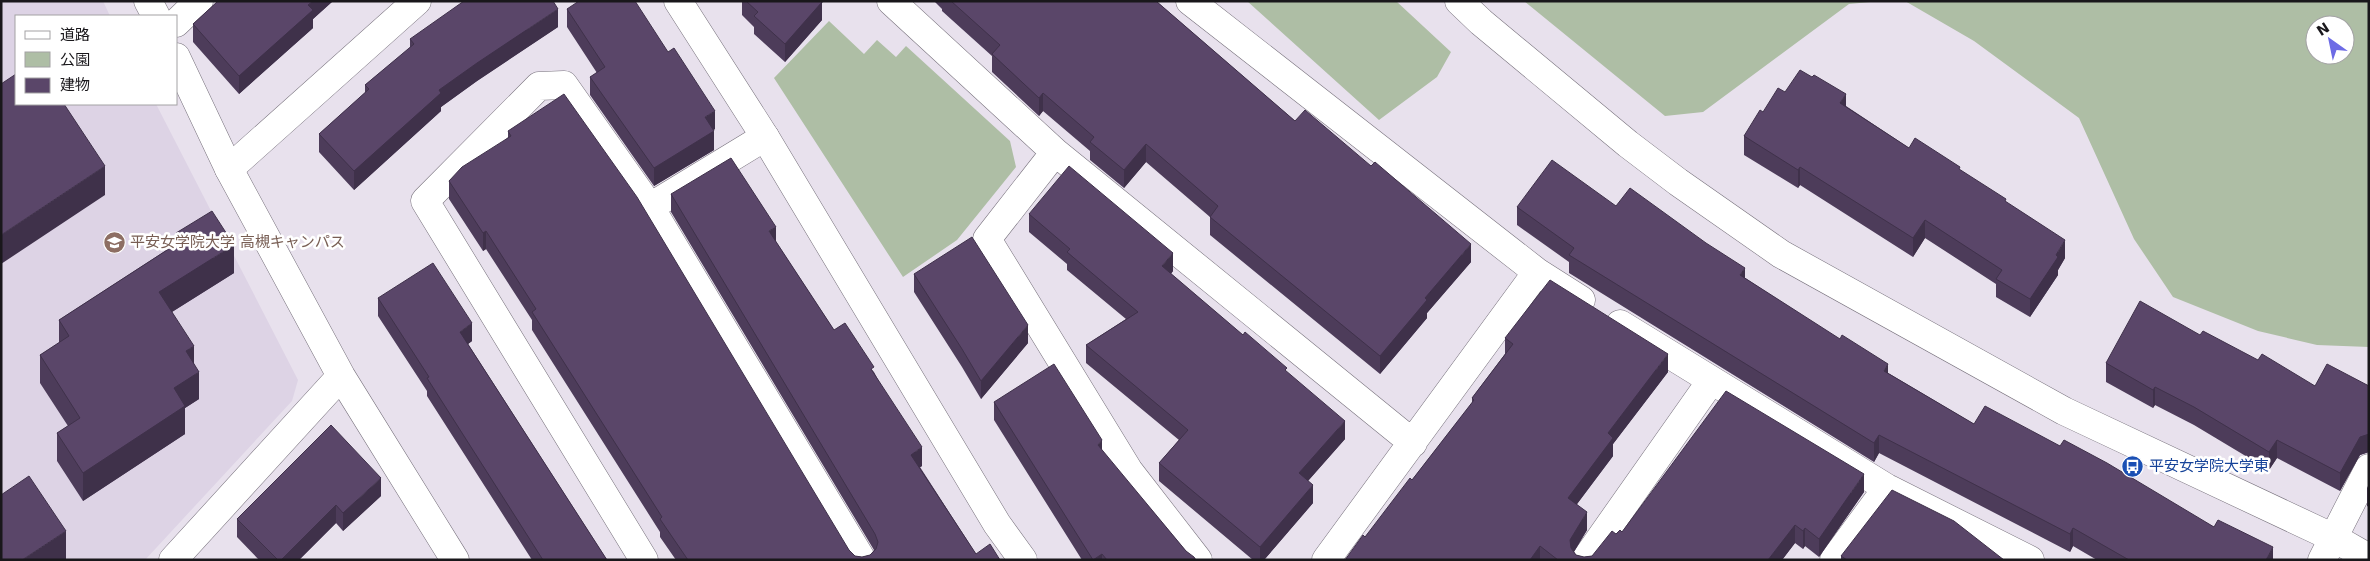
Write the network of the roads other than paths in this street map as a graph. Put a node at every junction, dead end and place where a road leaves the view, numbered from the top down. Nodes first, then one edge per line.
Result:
1 (148, 1) edge
2 (199, 1) edge
3 (416, 1) edge
4 (678, 1) edge
5 (891, 1) edge
6 (1190, 1) edge
7 (1459, 1) edge
8 (155, 15) edge
9 (178, 21) edge
10 (178, 61) edge
11 (765, 137) junction
12 (1055, 152) junction
13 (229, 170) junction
14 (650, 207) junction
15 (1536, 272) junction
16 (341, 376) junction
17 (1711, 381) junction
18 (1413, 443) junction
19 (2369, 468) edge
20 (1888, 488) junction
21 (2328, 549) edge
22 (2369, 558) edge
23 (172, 560) edge
24 (455, 560) edge
25 (644, 560) edge
26 (862, 560) edge
27 (1023, 560) edge
28 (1198, 560) edge
29 (1326, 560) edge
30 (1585, 560) edge
31 (1834, 560) edge
32 (2030, 560) edge

1 - 8 street
2 - 9 street
3 - 13 street
4 - 11 street
5 - 12 street
6 - 15 street
7 - 21 street
10 - 13 street
11 - 14 street
11 - 27 street
12 - 18 street
12 - 28 street
13 - 16 street
14 - 25 street
14 - 26 street
15 - 17 street
15 - 18 street
16 - 23 street
16 - 24 street
17 - 20 street
17 - 30 street
18 - 29 street
19 - 21 street
20 - 31 street
20 - 32 street
21 - 22 street

